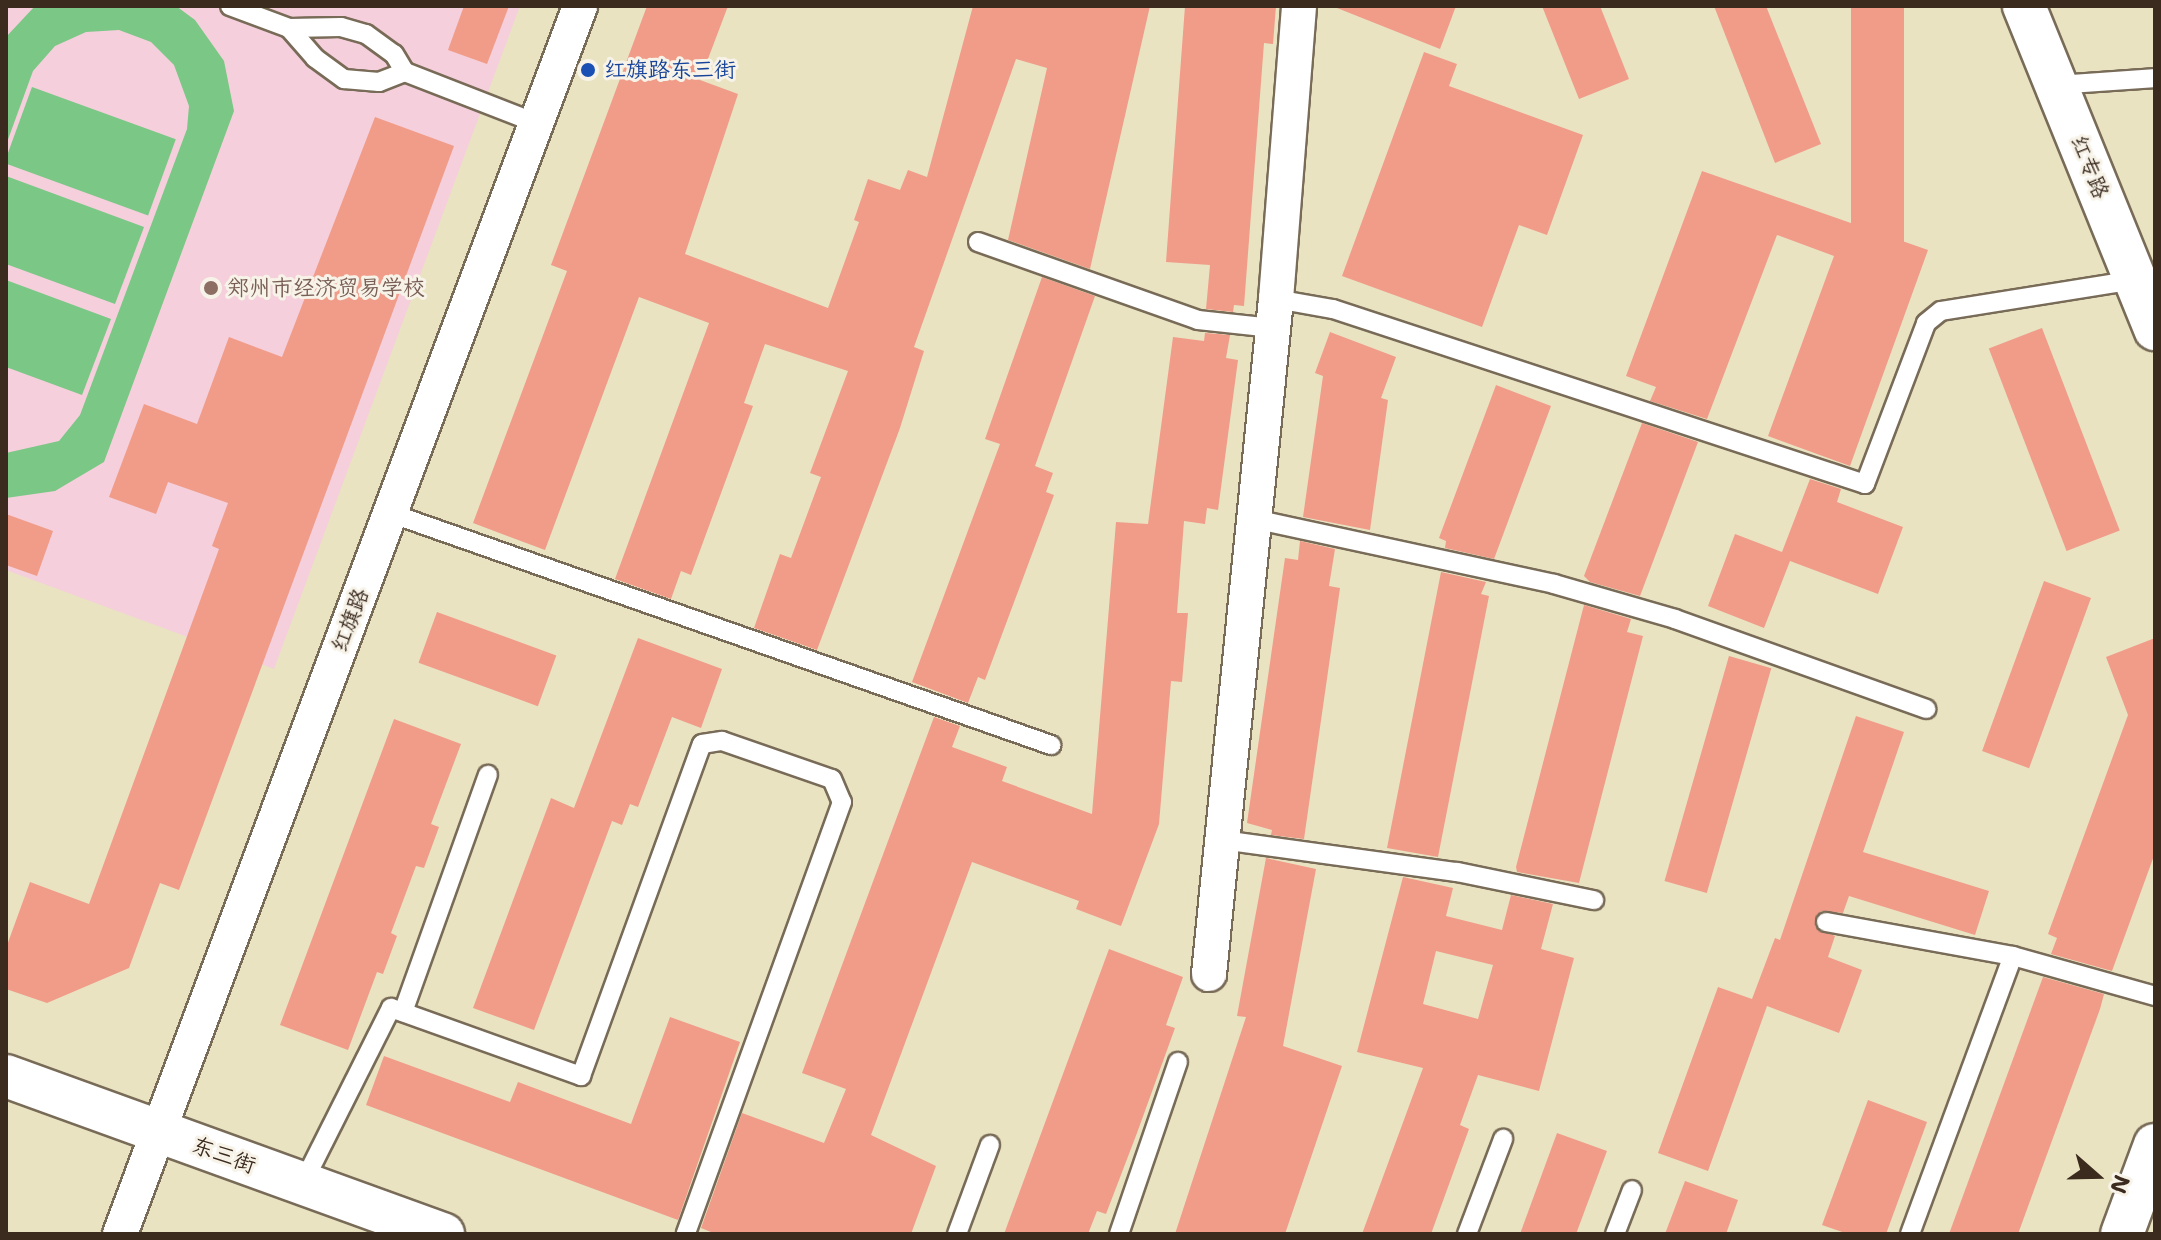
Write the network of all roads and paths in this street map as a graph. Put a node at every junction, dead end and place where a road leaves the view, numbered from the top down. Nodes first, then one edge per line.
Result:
1 (230, 6) edge
2 (580, 6) edge
3 (1299, 6) edge
4 (2024, 6) edge
5 (289, 28) junction
6 (405, 72) junction
7 (2155, 78) edge
8 (2056, 85) junction
9 (536, 123) junction
10 (978, 242) dead end
11 (2135, 280) junction
12 (1275, 314) junction
13 (2155, 329) edge
14 (390, 513) junction
15 (1254, 519) junction
16 (1926, 709) dead end
17 (1051, 745) dead end
18 (488, 775) dead end
19 (1222, 840) junction
20 (1594, 900) dead end
21 (1826, 922) dead end
22 (2013, 956) junction
23 (1209, 974) dead end
24 (2155, 996) edge
25 (403, 1012) junction
26 (1178, 1062) dead end
27 (6, 1076) edge
28 (158, 1131) junction
29 (1503, 1139) dead end
30 (990, 1145) dead end
31 (2155, 1145) edge
32 (303, 1183) junction
33 (1632, 1190) dead end
34 (120, 1234) edge
35 (443, 1234) edge
36 (686, 1234) edge
37 (957, 1234) edge
38 (1119, 1234) edge
39 (1467, 1234) edge
40 (1615, 1234) edge
41 (1910, 1234) edge
42 (2122, 1234) edge

1 - 5 lane
2 - 9 street, 红旗路
3 - 12 street
4 - 8 street, 红专路
5 - 6 lane
5 - 6 lane
6 - 9 lane
7 - 8 lane
8 - 11 street, 红专路
9 - 14 street, 红旗路
10 - 12 lane
11 - 12 lane
11 - 13 street, 红专路
12 - 15 street
14 - 17 lane
14 - 28 street, 红旗路
15 - 16 lane
15 - 19 street
18 - 25 lane
19 - 20 lane
19 - 23 street
21 - 22 lane
22 - 24 lane
22 - 41 lane
25 - 32 lane
25 - 36 lane
26 - 38 lane
27 - 28 street, 东三街
28 - 32 street, 东三街
28 - 34 street, 红旗路
29 - 39 lane
30 - 37 lane
31 - 42 street
32 - 35 street, 东三街
33 - 40 lane

